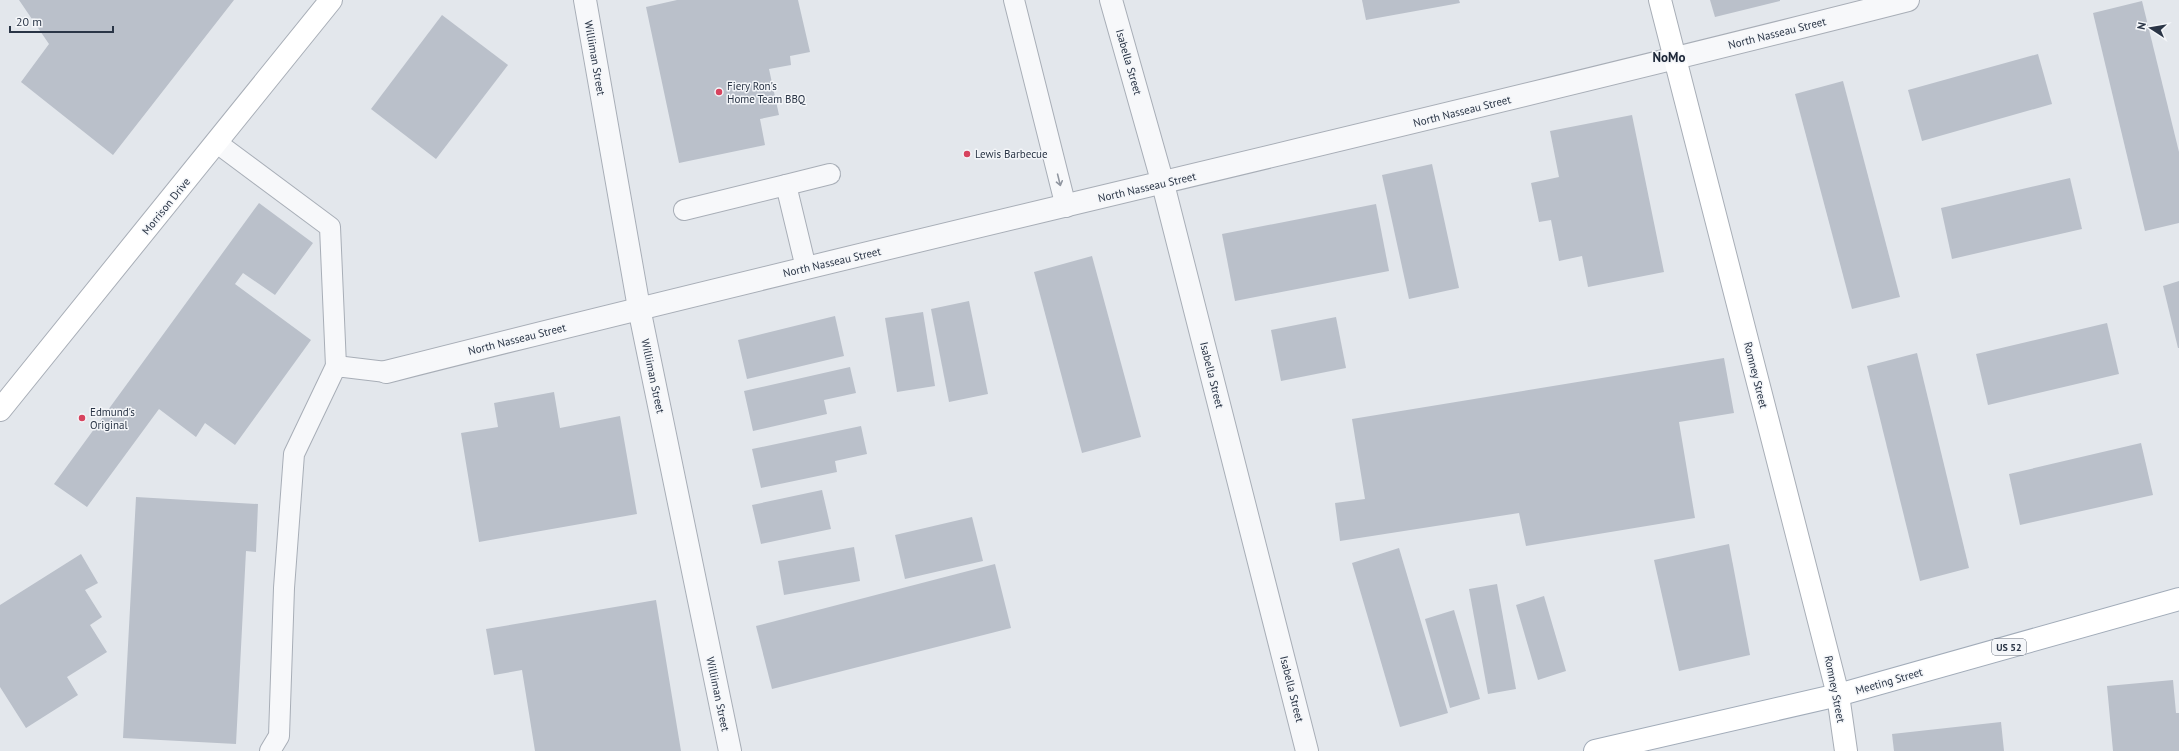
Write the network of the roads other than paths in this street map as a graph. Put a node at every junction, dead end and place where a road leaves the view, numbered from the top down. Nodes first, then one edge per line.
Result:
1 (331, 0) edge
2 (585, 0) edge
3 (1014, 0) edge
4 (1111, 0) edge
5 (1660, 0) edge
6 (1908, 0) edge
7 (1675, 59) junction
8 (216, 143) junction
9 (830, 174) dead end
10 (1163, 184) junction
11 (786, 185) junction
12 (1066, 207) junction
13 (684, 210) dead end
14 (806, 268) junction
15 (639, 308) junction
16 (336, 366) junction
17 (386, 372) joint
18 (0, 410) edge
19 (2179, 599) edge
20 (1838, 695) junction
21 (270, 751) edge
22 (730, 751) edge
23 (1308, 751) edge
24 (1595, 751) edge
25 (1846, 751) edge

1 - 8 main road, Morrison Drive
2 - 15 street, Williiman Street
3 -> 12 lane
4 - 10 street, Isabella Street
5 - 7 main road, Romney Street
6 - 7 street, North Nasseau Street
7 - 10 street, North Nasseau Street
7 - 20 main road, Romney Street
8 - 16 lane
8 - 18 main road, Morrison Drive
9 - 11 lane
10 - 12 street, North Nasseau Street
10 - 23 street, Isabella Street
11 - 13 lane
11 - 14 lane
12 - 14 street, North Nasseau Street
14 - 15 street, North Nasseau Street
15 - 17 street, North Nasseau Street
15 - 22 street, Williiman Street
16 - 17 lane
16 - 21 lane
19 - 20 main road, Meeting Street / US 52
20 - 24 main road, Meeting Street / US 52
20 - 25 main road, Romney Street

